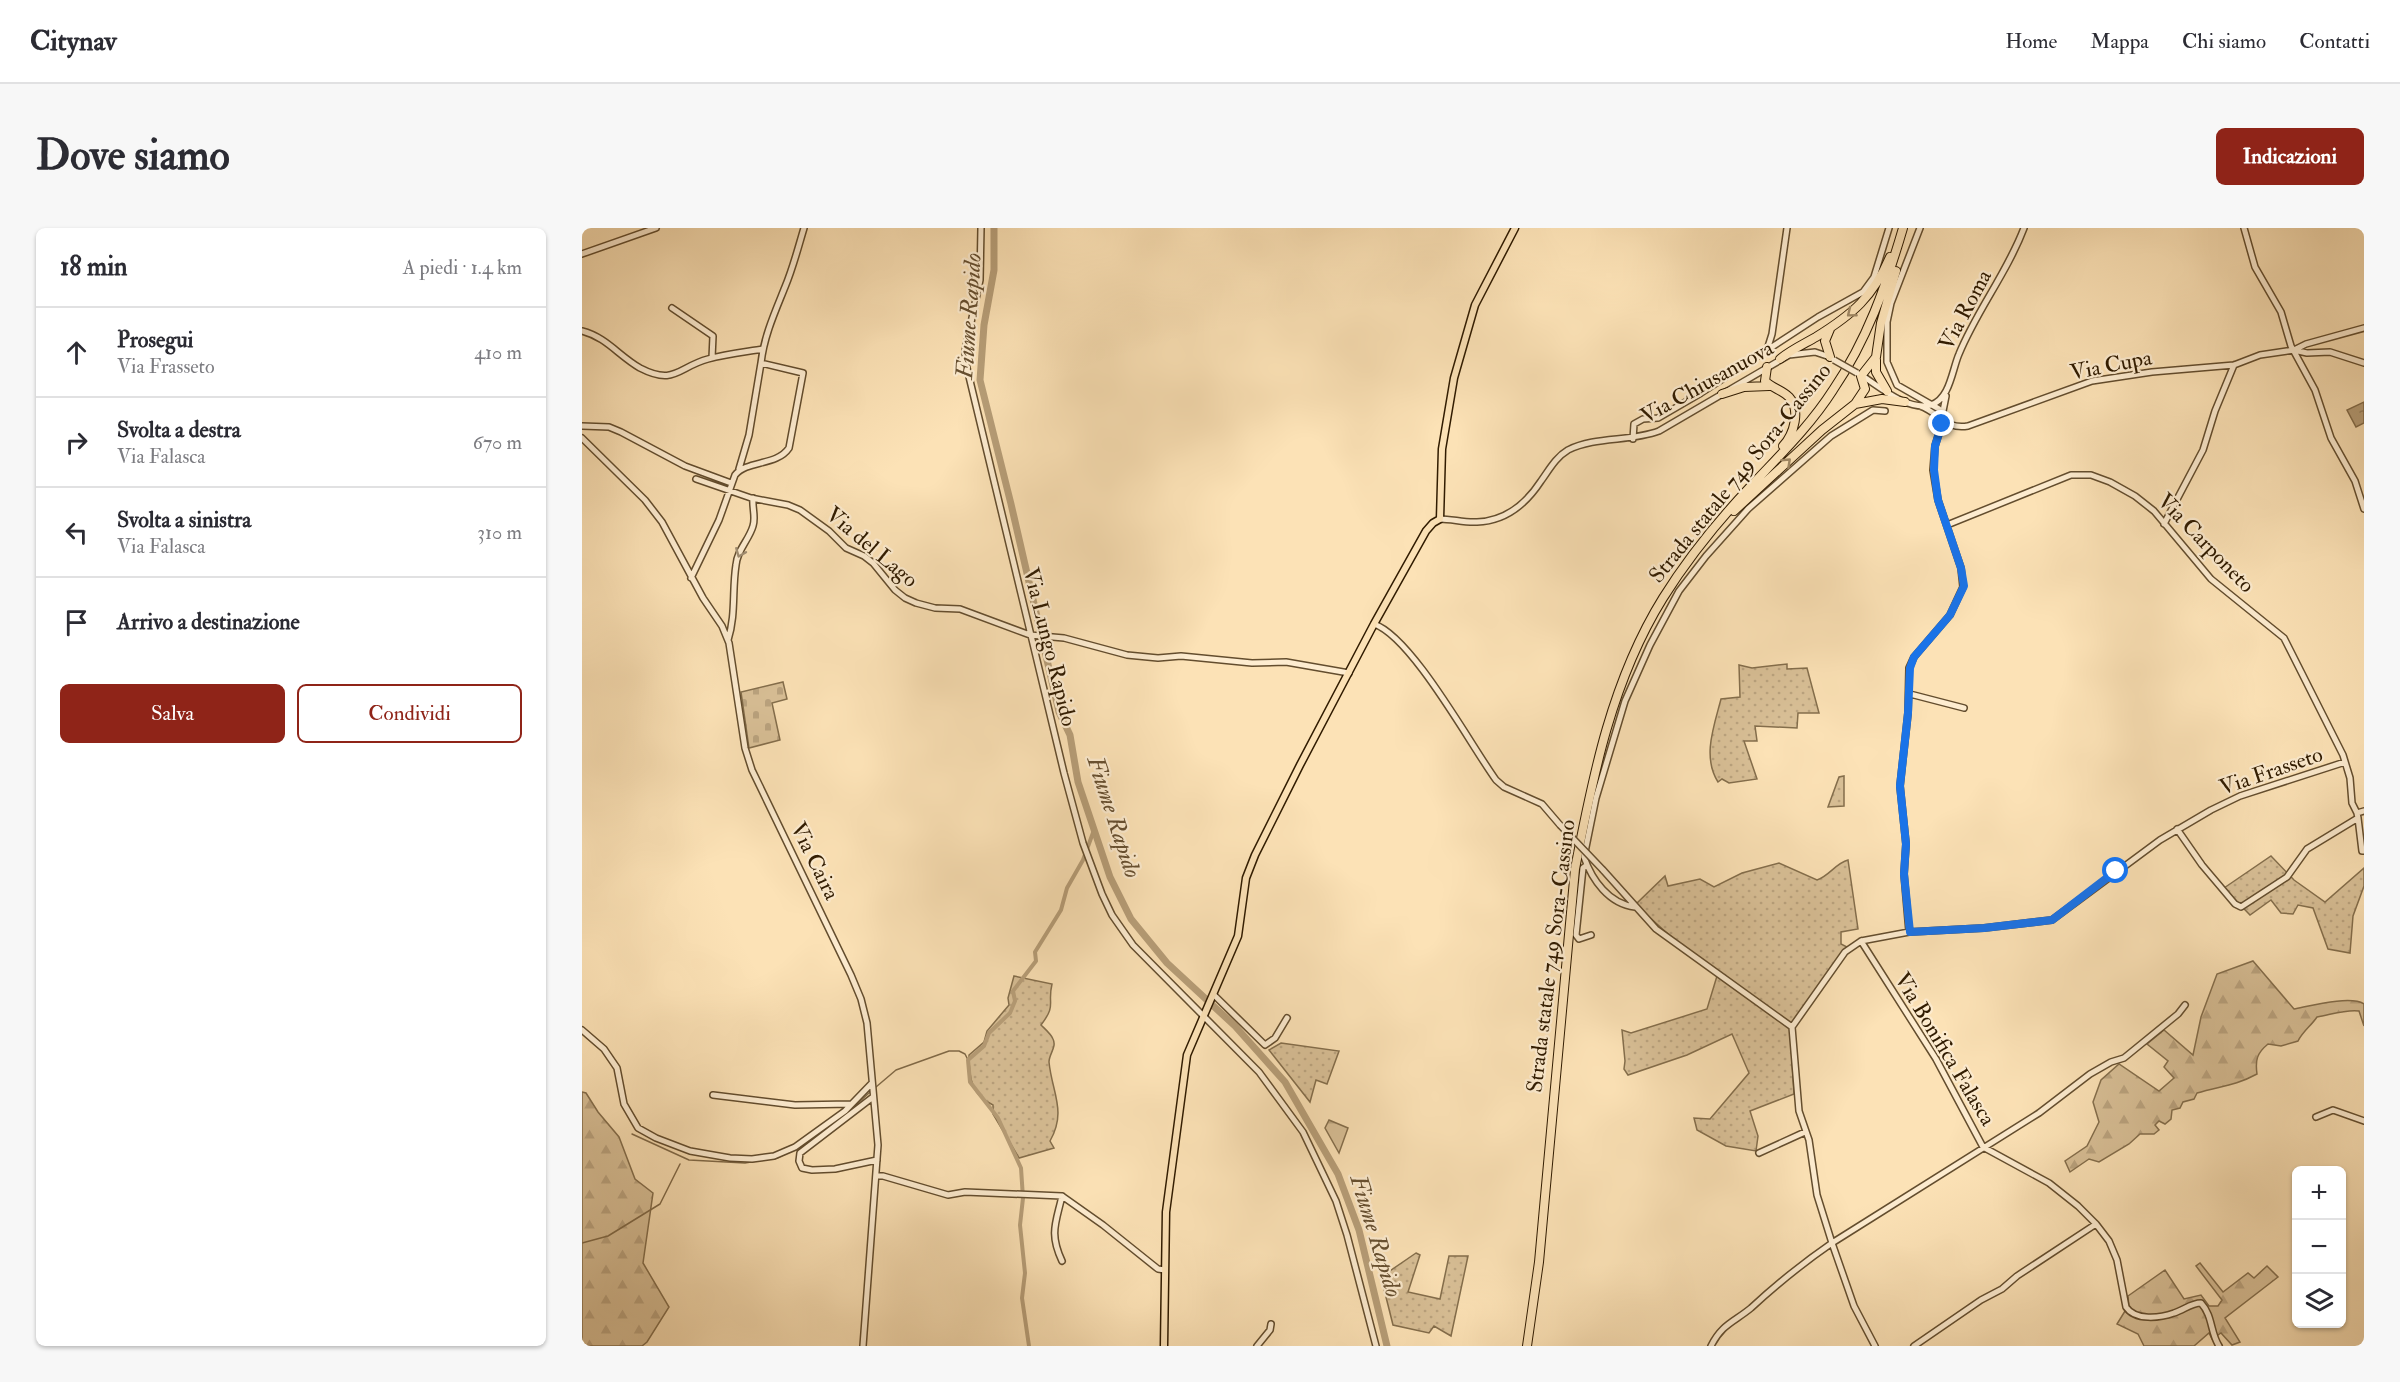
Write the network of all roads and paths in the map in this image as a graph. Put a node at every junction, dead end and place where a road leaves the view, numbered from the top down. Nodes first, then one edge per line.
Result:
1 (656, 228) edge
2 (804, 228) edge
3 (981, 228) edge
4 (1515, 228) edge
5 (1787, 228) edge
6 (1889, 228) edge
7 (1903, 228) edge
8 (1920, 228) edge
9 (2024, 228) edge
10 (2244, 228) edge
11 (582, 254) edge
12 (672, 308) dead end
13 (1830, 328) junction
14 (2364, 328) edge
15 (582, 331) edge
16 (763, 349) junction
17 (1767, 350) junction
18 (2294, 350) junction
19 (1876, 357) junction
20 (712, 358) junction
21 (1832, 358) junction
22 (1780, 359) junction
23 (761, 363) junction
24 (2364, 363) edge
25 (2234, 365) junction
26 (1767, 367) junction
27 (1859, 374) junction
28 (1769, 386) junction
29 (1887, 391) junction
30 (1947, 391) junction
31 (1722, 394) junction
32 (1905, 402) junction
33 (1855, 404) junction
34 (1932, 404) junction
35 (1920, 406) junction
36 (1885, 411) dead end
37 (1942, 419) junction
38 (582, 426) edge
39 (582, 438) edge
40 (1633, 439) junction
41 (739, 469) junction
42 (696, 479) dead end
43 (731, 483) junction
44 (728, 491) junction
45 (753, 498) junction
46 (1731, 508) junction
47 (2364, 508) edge
48 (1440, 519) junction
49 (2164, 524) junction
50 (1947, 525) junction
51 (1700, 546) junction
52 (691, 578) junction
53 (1374, 624) junction
54 (1033, 635) junction
55 (728, 640) junction
56 (1349, 673) junction
57 (1910, 694) junction
58 (1964, 708) dead end
59 (2345, 762) junction
60 (2364, 811) edge
61 (2357, 816) junction
62 (2177, 829) junction
63 (2364, 851) edge
64 (1587, 864) junction
65 (1635, 907) junction
66 (1910, 932) junction
67 (1591, 935) dead end
68 (1861, 941) junction
69 (1213, 998) junction
70 (2185, 1005) dead end
71 (1204, 1016) junction
72 (1287, 1018) dead end
73 (1792, 1027) junction
74 (582, 1030) edge
75 (872, 1083) junction
76 (713, 1095) dead end
77 (873, 1097) junction
78 (853, 1104) junction
79 (2316, 1117) dead end
80 (2364, 1120) edge
81 (1805, 1132) junction
82 (1983, 1147) junction
83 (1760, 1153) dead end
84 (877, 1161) junction
85 (876, 1176) junction
86 (1062, 1196) junction
87 (2096, 1224) junction
88 (1832, 1243) junction
89 (1062, 1261) dead end
90 (1164, 1270) junction
91 (1270, 1324) dead end
92 (1712, 1343) edge
93 (863, 1346) edge
94 (1164, 1346) edge
95 (1257, 1346) edge
96 (1376, 1346) edge
97 (1527, 1346) edge
98 (1875, 1346) edge
99 (1914, 1346) edge
100 (2219, 1346) edge

1 - 11 street
2 - 16 street
3 - 54 street, Via Lungo Rapido
4 - 48 main road
5 - 17 street
6 - 17 street
7 -> 13 highway
7 - 19 highway
7 - 46 highway, Strada statale 749 Sora-Cassino
8 - 34 street
9 - 30 street, Via Roma
10 - 18 street
12 - 20 street
13 - 21 highway
13 - 22 highway
14 - 18 street
15 - 20 street
16 - 20 street
16 - 23 street
17 - 40 street
18 - 24 street
18 - 25 street, Via Cupa
18 - 47 street
19 - 27 highway
19 - 29 highway
21 - 22 street, Via Chiusanuova
21 - 27 street, Via Chiusanuova, bridge
22 - 26 street, Via Chiusanuova
23 - 41 street
23 - 41 street
25 - 37 street, Via Cupa
25 - 49 street
26 - 28 highway
26 - 31 street, Via Chiusanuova
27 - 29 street, Via Chiusanuova
27 - 33 highway
28 - 31 highway
28 - 46 highway
29 - 32 street, Via Chiusanuova
30 - 34 street, Via Roma
30 - 37 street
31 - 40 street, Via Chiusanuova
32 - 33 highway
32 - 35 street, Via Chiusanuova
51 -> 33 highway
34 - 35 street
34 - 37 street
35 - 37 street, Via Cupa
36 - 64 street
37 - 50 street
38 - 43 street
39 - 52 street, Via Caira
40 - 48 street, Via Chiusanuova
41 - 43 street
42 - 44 street, Via del Lago
43 - 44 street
44 - 45 street, Via del Lago
44 - 52 street
45 - 54 street, Via del Lago
45 -> 55 street
46 - 51 highway, Strada statale 749 Sora-Cassino
48 - 53 main road
49 - 50 street, Via Carponeto
49 - 59 street, Via Carponeto
50 - 57 street
51 - 97 highway, Strada statale 749 Sora-Cassino
52 - 55 street, Via Caira
53 - 56 main road
53 - 65 street, bridge
54 - 56 street, Via del Lago
54 - 71 street, Via Lungo Rapido
55 - 75 street, Via Caira
56 - 69 main road
57 - 58 street
57 - 66 street
59 - 61 street, Via Carponeto
59 - 62 street, Via Frasseto
60 - 61 street
61 - 62 street
61 - 63 street, Via Carponeto
62 - 66 street, Via Frasseto
64 - 65 street
64 - 67 street
65 - 73 street
66 - 68 street, Via Frasseto
68 - 73 street
68 - 82 street, Via Bonifica Falasca
69 - 71 main road
69 - 72 street
70 - 82 street
71 - 90 main road
71 - 96 street, Via Lungo Rapido
73 - 81 street
74 - 78 street
75 - 77 street, Via Caira
75 - 78 street
76 - 78 street
77 - 84 street, Via Caira
77 - 84 street
79 - 80 street
81 - 83 street
81 - 88 street
82 - 87 street, Via Bonifica Falasca
82 - 88 street
84 - 85 street, Via Caira
85 - 86 street
85 - 93 street, Via Caira
86 - 89 street
86 - 90 street
87 - 99 street
87 - 100 street, Via Bonifica Falasca
88 - 92 street
88 - 98 street
90 - 94 main road
91 - 95 street

